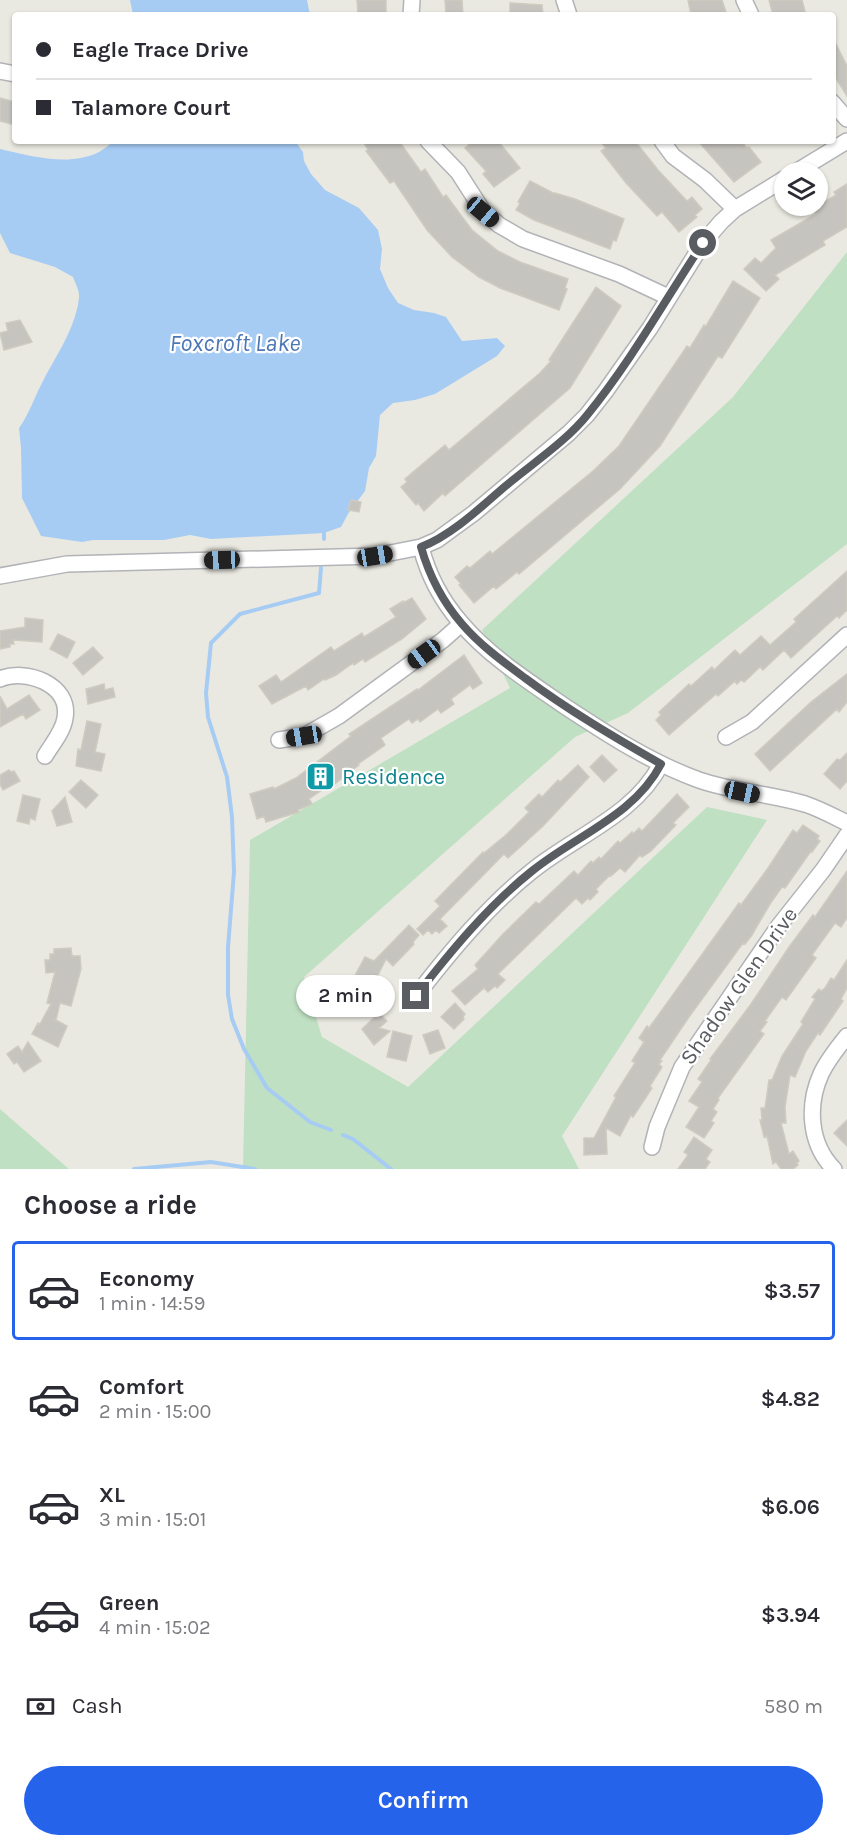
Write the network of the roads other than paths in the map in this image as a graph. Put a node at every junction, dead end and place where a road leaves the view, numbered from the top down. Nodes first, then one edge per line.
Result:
1 (836, 107) edge
2 (847, 119) edge
3 (847, 141) edge
4 (431, 144) edge
5 (664, 144) edge
6 (812, 162) edge
7 (774, 185) edge
8 (735, 208) junction
9 (668, 297) junction
10 (421, 547) junction
11 (0, 576) edge
12 (461, 624) junction
13 (847, 635) edge
14 (0, 680) edge
15 (726, 737) dead end
16 (279, 740) dead end
17 (45, 756) dead end
18 (661, 764) junction
19 (847, 823) edge
20 (847, 835) edge
21 (416, 996) dead end
22 (847, 1035) edge
23 (652, 1147) dead end
24 (834, 1169) edge

1 - 2 street
3 - 6 street
4 - 9 street
5 - 8 street
7 - 8 street
8 - 9 street
9 - 10 street
10 - 11 street
10 - 12 street
12 - 16 street
12 - 18 street
13 - 15 street
14 - 17 street
18 - 19 street
18 - 21 street
20 - 23 street, Shadow Glen Drive
22 - 24 street

